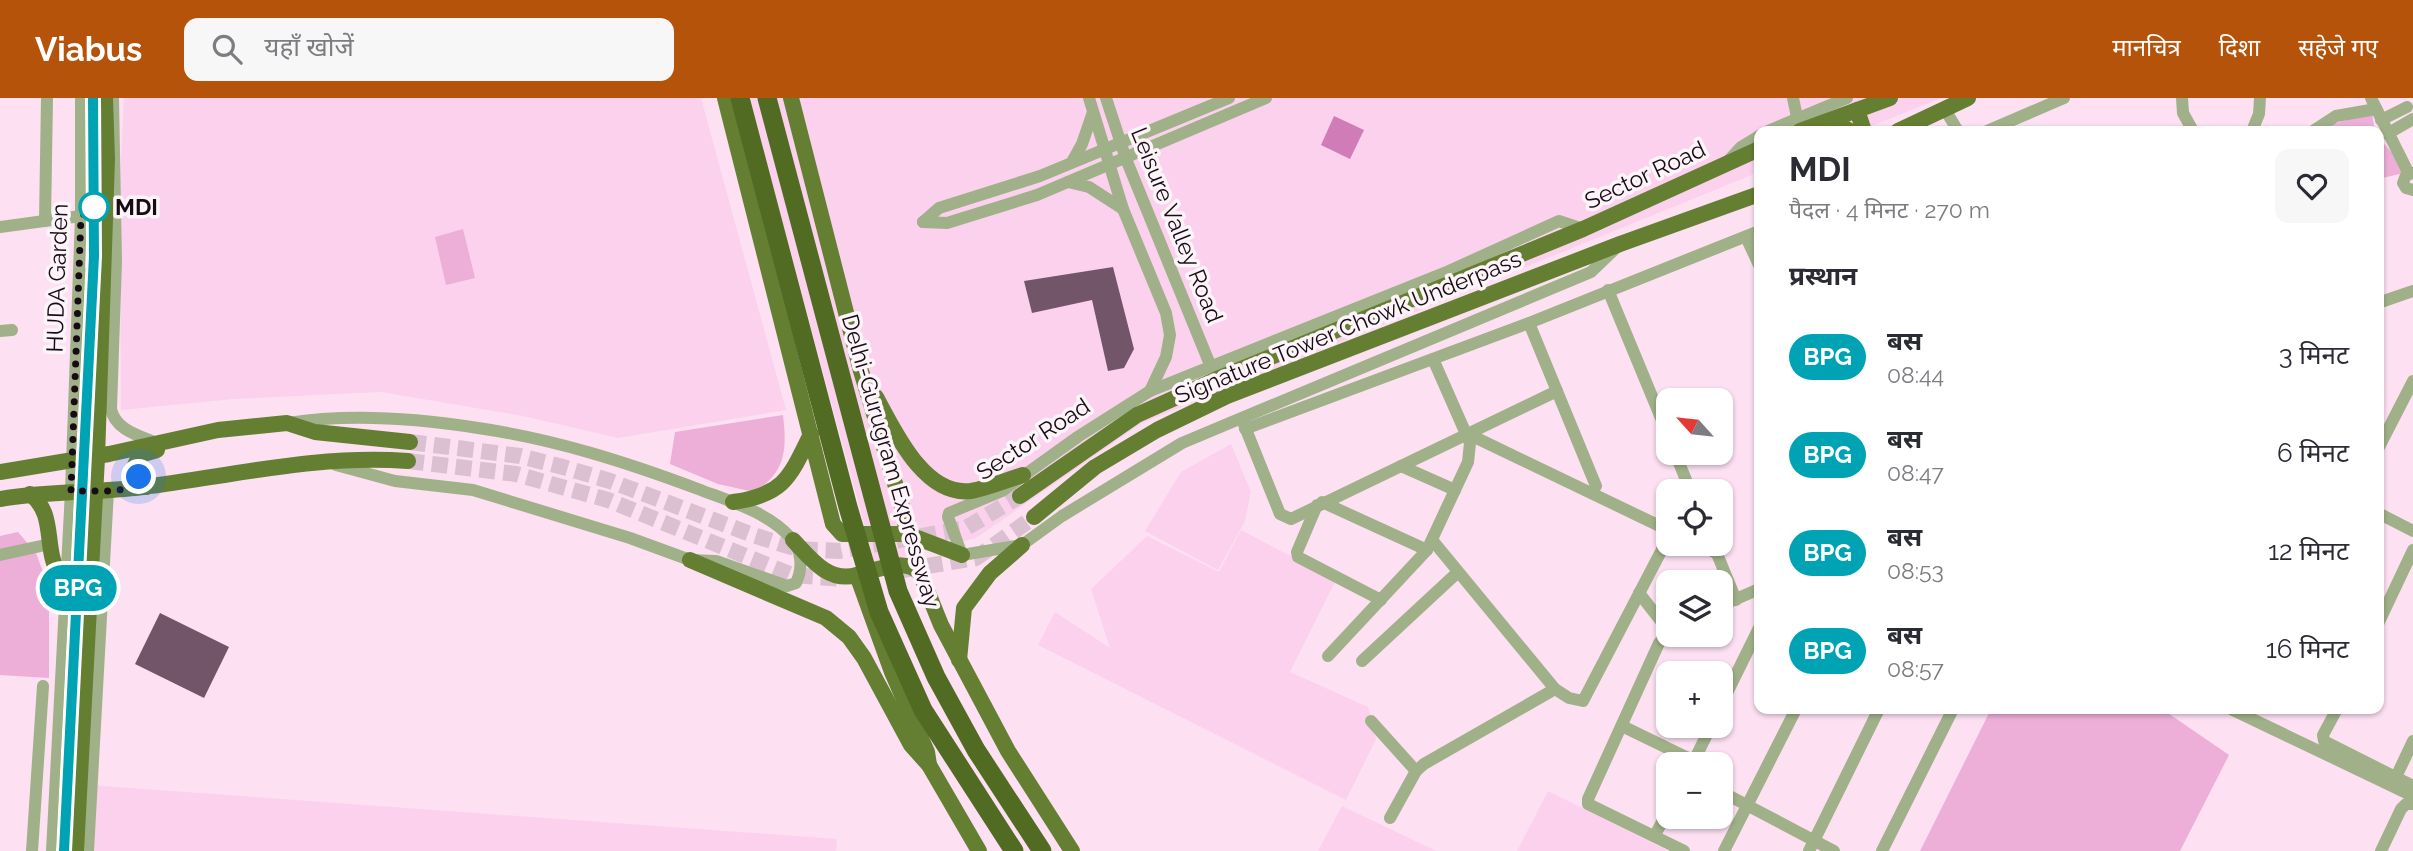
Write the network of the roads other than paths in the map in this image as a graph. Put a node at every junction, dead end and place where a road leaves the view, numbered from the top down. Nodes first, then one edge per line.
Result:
1 (47, 98) edge
2 (81, 98) edge
3 (93, 98) edge
4 (105, 98) edge
5 (113, 98) edge
6 (725, 98) edge
7 (740, 98) edge
8 (766, 98) edge
9 (791, 98) edge
10 (1089, 98) edge
11 (1106, 98) edge
12 (1228, 98) edge
13 (1266, 98) edge
14 (1793, 98) edge
15 (1890, 98) edge
16 (1968, 98) edge
17 (2064, 98) edge
18 (2182, 98) edge
19 (2260, 98) edge
20 (1852, 104) edge
21 (1944, 108) junction
22 (2376, 109) edge
23 (2409, 111) edge
24 (1093, 112) junction
25 (1800, 126) edge
26 (1802, 126) edge
27 (1820, 126) edge
28 (1842, 126) edge
29 (1862, 126) edge
30 (1908, 126) edge
31 (1955, 126) edge
32 (1999, 126) edge
33 (2190, 126) edge
34 (2254, 126) edge
35 (2321, 126) edge
36 (2383, 126) edge
37 (2384, 127) edge
38 (2387, 134) junction
39 (1754, 139) edge
40 (1119, 143) junction
41 (1104, 149) junction
42 (1754, 151) edge
43 (1126, 159) junction
44 (1729, 161) junction
45 (1072, 162) junction
46 (1109, 164) junction
47 (2411, 173) edge
48 (1068, 182) junction
49 (2413, 190) edge
50 (1754, 196) edge
51 (1123, 209) junction
52 (81, 216) junction
53 (46, 221) junction
54 (0, 226) edge
55 (1583, 229) junction
56 (1754, 233) edge
57 (1746, 237) junction
58 (1620, 244) junction
59 (1754, 254) edge
60 (1608, 290) junction
61 (2413, 291) edge
62 (2384, 301) edge
63 (1529, 323) junction
64 (1433, 359) junction
65 (1211, 367) junction
66 (861, 371) junction
67 (2413, 381) edge
68 (1150, 391) junction
69 (1557, 391) junction
70 (74, 395) junction
71 (111, 395) junction
72 (1656, 406) edge
73 (287, 423) junction
74 (1243, 424) junction
75 (218, 430) junction
76 (1465, 433) junction
77 (811, 434) junction
78 (2384, 437) edge
79 (154, 442) junction
80 (410, 442) tunnel mouth
81 (71, 459) junction
82 (408, 461) tunnel mouth
83 (326, 462) junction
84 (1401, 466) junction
85 (0, 472) edge
86 (1023, 475) junction
87 (1596, 486) dead end
88 (146, 487) junction
89 (1455, 490) junction
90 (71, 491) junction
91 (107, 491) junction
92 (30, 494) junction
93 (1020, 496) tunnel mouth
94 (0, 499) edge
95 (733, 502) junction
96 (1320, 503) junction
97 (2384, 516) edge
98 (1034, 517) tunnel mouth
99 (1656, 524) edge
100 (2413, 531) edge
101 (907, 534) junction
102 (793, 540) junction
103 (50, 544) junction
104 (1022, 545) junction
105 (1430, 545) junction
106 (68, 550) junction
107 (2413, 550) edge
108 (103, 552) junction
109 (0, 555) edge
110 (962, 555) junction
111 (1659, 556) edge
112 (1718, 556) edge
113 (690, 560) junction
114 (1458, 572) junction
115 (857, 575) junction
116 (1754, 591) edge
117 (1639, 593) junction
118 (65, 595) junction
119 (1381, 600) junction
120 (1736, 600) junction
121 (1733, 601) edge
122 (2384, 611) edge
123 (1656, 615) edge
124 (1754, 638) edge
125 (1657, 647) edge
126 (1328, 656) dead end
127 (959, 660) junction
128 (1362, 661) dead end
129 (1733, 680) edge
130 (43, 686) dead end
131 (1555, 689) junction
132 (1794, 714) edge
133 (1877, 714) edge
134 (1950, 714) edge
135 (2247, 714) edge
136 (2334, 714) edge
137 (1371, 721) dead end
138 (1622, 726) junction
139 (2413, 741) edge
140 (1672, 752) edge
141 (929, 765) junction
142 (1416, 771) junction
143 (2396, 777) junction
144 (2413, 786) edge
145 (2413, 796) edge
146 (1733, 798) edge
147 (2413, 804) edge
148 (1748, 806) junction
149 (1390, 818) dead end
150 (1658, 829) edge
151 (1655, 835) junction
152 (1812, 846) edge
153 (32, 851) edge
154 (52, 851) edge
155 (64, 851) edge
156 (76, 851) edge
157 (88, 851) edge
158 (979, 851) edge
159 (1014, 851) edge
160 (1042, 851) edge
161 (1072, 851) edge
162 (1684, 851) edge
163 (1724, 851) edge
164 (1834, 851) edge
165 (1882, 851) edge
166 (2381, 851) edge

1 - 53 street
2 - 52 street, HUDA Garden
3 - 155 main road, bridge
4 - 156 main road, bridge
5 - 71 street
6 - 77 main road
7 - 159 highway, bridge
8 - 160 highway, Delhi-Gurugram Expressway, bridge
9 - 66 main road
10 - 24 street, Leisure Valley Road
11 - 40 street, Leisure Valley Road
12 - 40 street
13 - 43 street
14 - 25 street
15 - 20 main road
16 - 21 main road
17 - 32 street
18 - 33 street
19 - 34 street
20 - 26 main road
20 - 29 main road
21 - 30 main road
21 - 31 street
22 - 23 street
22 - 35 street
22 - 36 street
23 - 38 street
24 - 41 street, Leisure Valley Road
24 - 45 street
27 - 28 main road
37 - 38 street
38 - 47 street
39 - 44 street
40 - 41 street
40 - 43 street, Leisure Valley Road
41 - 45 street
41 - 46 street, Leisure Valley Road
42 - 44 main road, Sector Road
43 - 46 street
43 - 65 street, Leisure Valley Road
44 - 55 main road, Sector Road
45 - 48 street
46 - 48 street
46 - 51 street, Leisure Valley Road
47 - 49 street
48 - 51 street
50 - 58 main road
51 - 68 street, Leisure Valley Road
52 - 53 street
52 - 70 street, HUDA Garden
53 - 54 street
55 - 65 street, Sector Road
55 - 93 main road, Signature Tower Chowk Underpass
56 - 57 street
57 - 59 street
57 - 60 street
58 - 74 street
58 - 98 main road, Signature Tower Chowk Underpass
60 - 63 street
60 - 72 street
61 - 62 street
63 - 64 street
63 - 69 street
64 - 74 street
64 - 76 street
65 - 68 street, Sector Road
66 - 86 main road
66 - 101 main road
67 - 78 street
68 - 86 street, Sector Road
69 - 76 street
69 - 87 street
70 - 71 street
70 - 81 street, HUDA Garden
71 - 79 street
73 - 75 main road
73 - 80 main road
73 - 95 street
74 - 96 street
74 - 104 street
75 - 79 main road
75 - 88 main road
76 - 84 street
76 - 89 street
76 - 99 street
77 - 95 main road
77 - 101 main road
79 - 81 main road
81 - 85 main road
81 - 90 street, HUDA Garden
82 - 83 main road
83 - 88 main road
83 - 113 street
84 - 89 street
84 - 96 street
86 - 110 street, Sector Road
88 - 91 main road
89 - 105 street
90 - 91 main road
90 - 92 main road
90 - 106 street, HUDA Garden
91 - 108 street
92 - 94 main road
92 - 103 main road
95 - 102 street
96 - 105 street
96 - 119 street
97 - 100 street
101 - 110 main road
102 - 113 street
102 - 115 main road
103 - 109 street
103 - 118 main road
104 - 110 street
104 - 127 main road
105 - 114 street
105 - 119 street
106 - 108 street
106 - 118 street, HUDA Garden
107 - 122 street
108 - 157 street
111 - 117 street
112 - 120 street
113 - 141 main road
114 - 128 street
114 - 131 street
115 - 127 main road
115 - 141 main road
116 - 120 street
117 - 123 street
117 - 131 street
118 - 154 street, HUDA Garden
119 - 126 street
120 - 121 street
124 - 129 street
125 - 138 street
127 - 161 main road
130 - 153 street
131 - 142 street
132 - 148 street
133 - 152 street
134 - 165 street
135 - 145 street
136 - 143 street
137 - 142 street
138 - 140 street
138 - 151 street
139 - 143 street
141 - 158 main road
142 - 149 street
143 - 144 street
146 - 148 street
147 - 166 street
148 - 152 street
148 - 163 street
150 - 151 street
151 - 162 street
152 - 164 street

